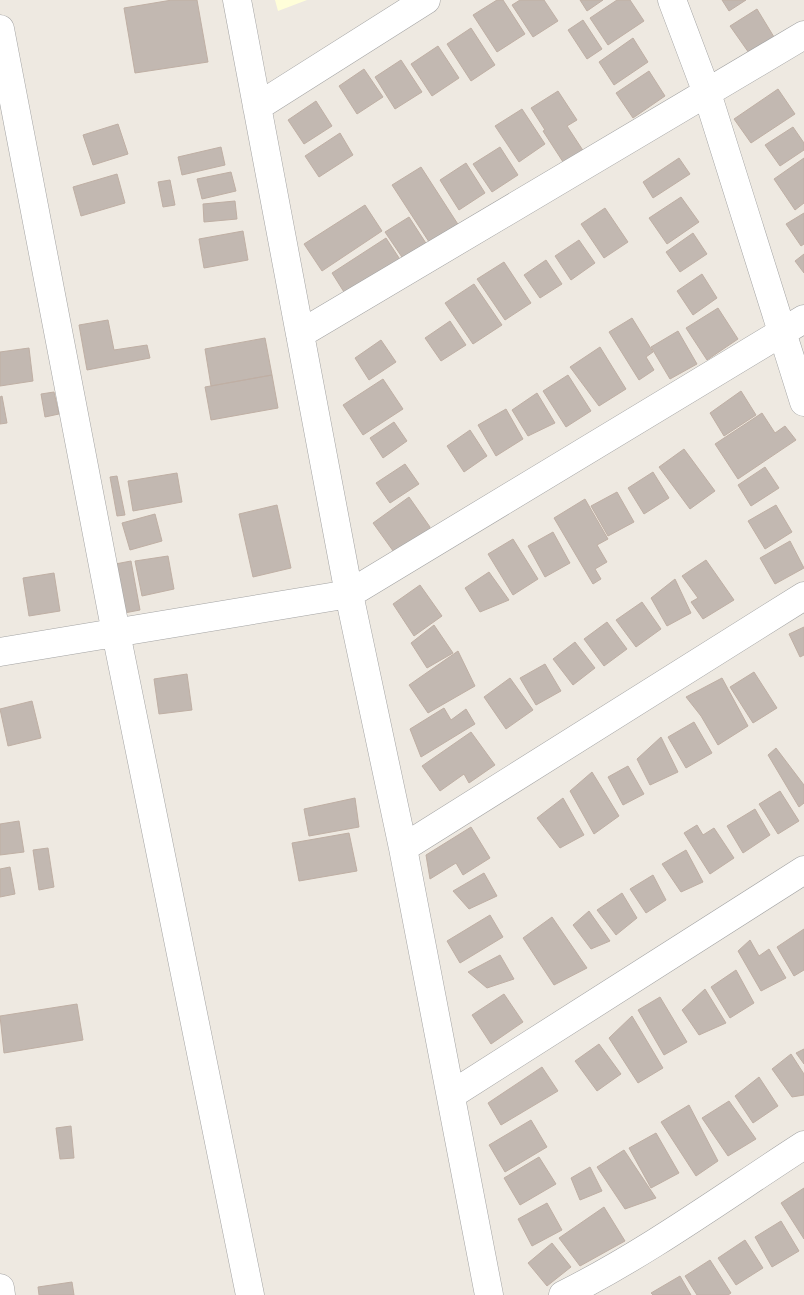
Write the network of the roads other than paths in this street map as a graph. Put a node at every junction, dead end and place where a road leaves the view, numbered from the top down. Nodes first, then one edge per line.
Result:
1 (237, 0) edge
2 (426, 0) edge
3 (672, 0) edge
4 (0, 29) edge
5 (804, 35) edge
6 (706, 93) junction
7 (257, 107) junction
8 (793, 326) edge
9 (300, 334) junction
10 (804, 402) edge
11 (349, 594) junction
12 (804, 596) edge
13 (116, 633) junction
14 (0, 652) edge
15 (403, 848) junction
16 (804, 870) edge
17 (451, 1095) junction
18 (804, 1145) edge
19 (0, 1288) edge
20 (1, 1295) edge
21 (250, 1295) edge
22 (488, 1295) edge
23 (563, 1295) edge

1 - 7 street
2 - 7 street
3 - 6 street
4 - 13 street
5 - 6 street
6 - 8 street
6 - 9 street
7 - 9 street
8 - 10 street
8 - 11 street
9 - 11 street
11 - 13 street
11 - 15 street
12 - 15 street
13 - 14 street
13 - 21 street
15 - 17 street
16 - 17 street
17 - 22 street
18 - 23 street
19 - 20 street

